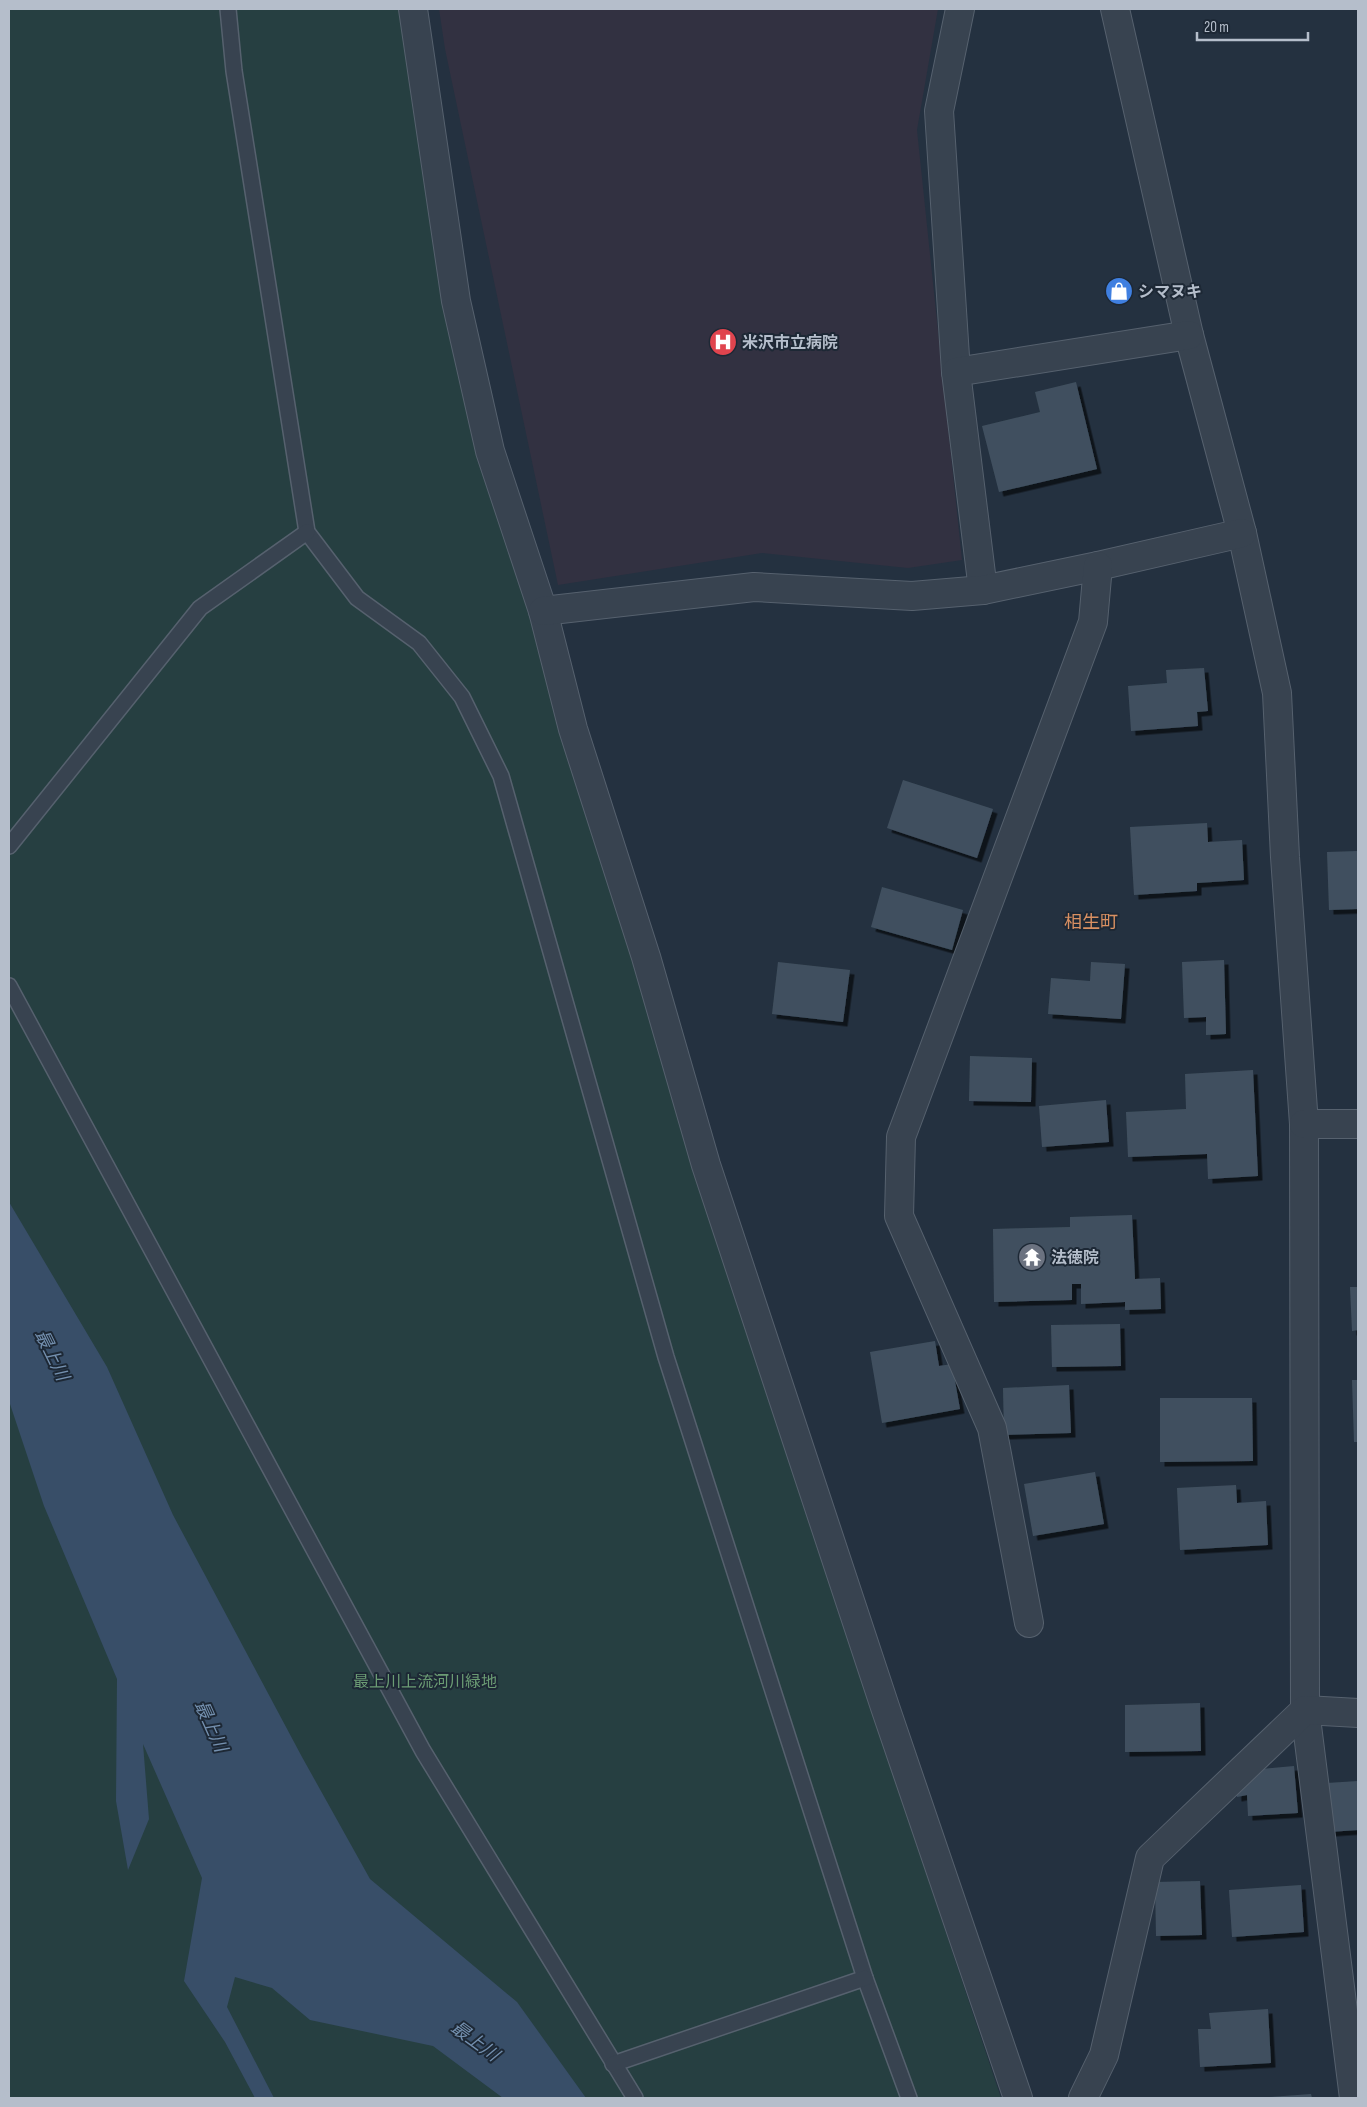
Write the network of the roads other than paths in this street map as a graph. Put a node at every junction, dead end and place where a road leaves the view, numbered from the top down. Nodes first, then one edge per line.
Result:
1 (228, 9) edge
2 (413, 9) edge
3 (960, 9) edge
4 (1115, 9) edge
5 (1189, 335) junction
6 (956, 372) junction
7 (307, 532) junction
8 (1242, 532) junction
9 (1098, 566) junction
10 (984, 590) junction
11 (543, 611) junction
12 (9, 846) edge
13 (9, 986) edge
14 (1304, 1124) junction
15 (1358, 1124) edge
16 (1029, 1624) dead end
17 (1305, 1710) junction
18 (1358, 1713) edge
19 (865, 1978) junction
20 (613, 2064) junction
21 (635, 2098) edge
22 (909, 2098) edge
23 (1018, 2098) edge
24 (1083, 2098) edge
25 (1354, 2098) edge

1 - 7 lane
2 - 11 street
3 - 6 street
4 - 5 street
5 - 6 street
5 - 8 street
6 - 10 street
7 - 12 lane
7 - 19 lane
8 - 9 street
8 - 14 street
9 - 10 street
9 - 16 street
10 - 11 street
11 - 23 street
13 - 20 lane
14 - 15 street
14 - 17 street
17 - 18 street
17 - 24 street
17 - 25 street
19 - 20 lane
19 - 22 lane
20 - 21 lane

